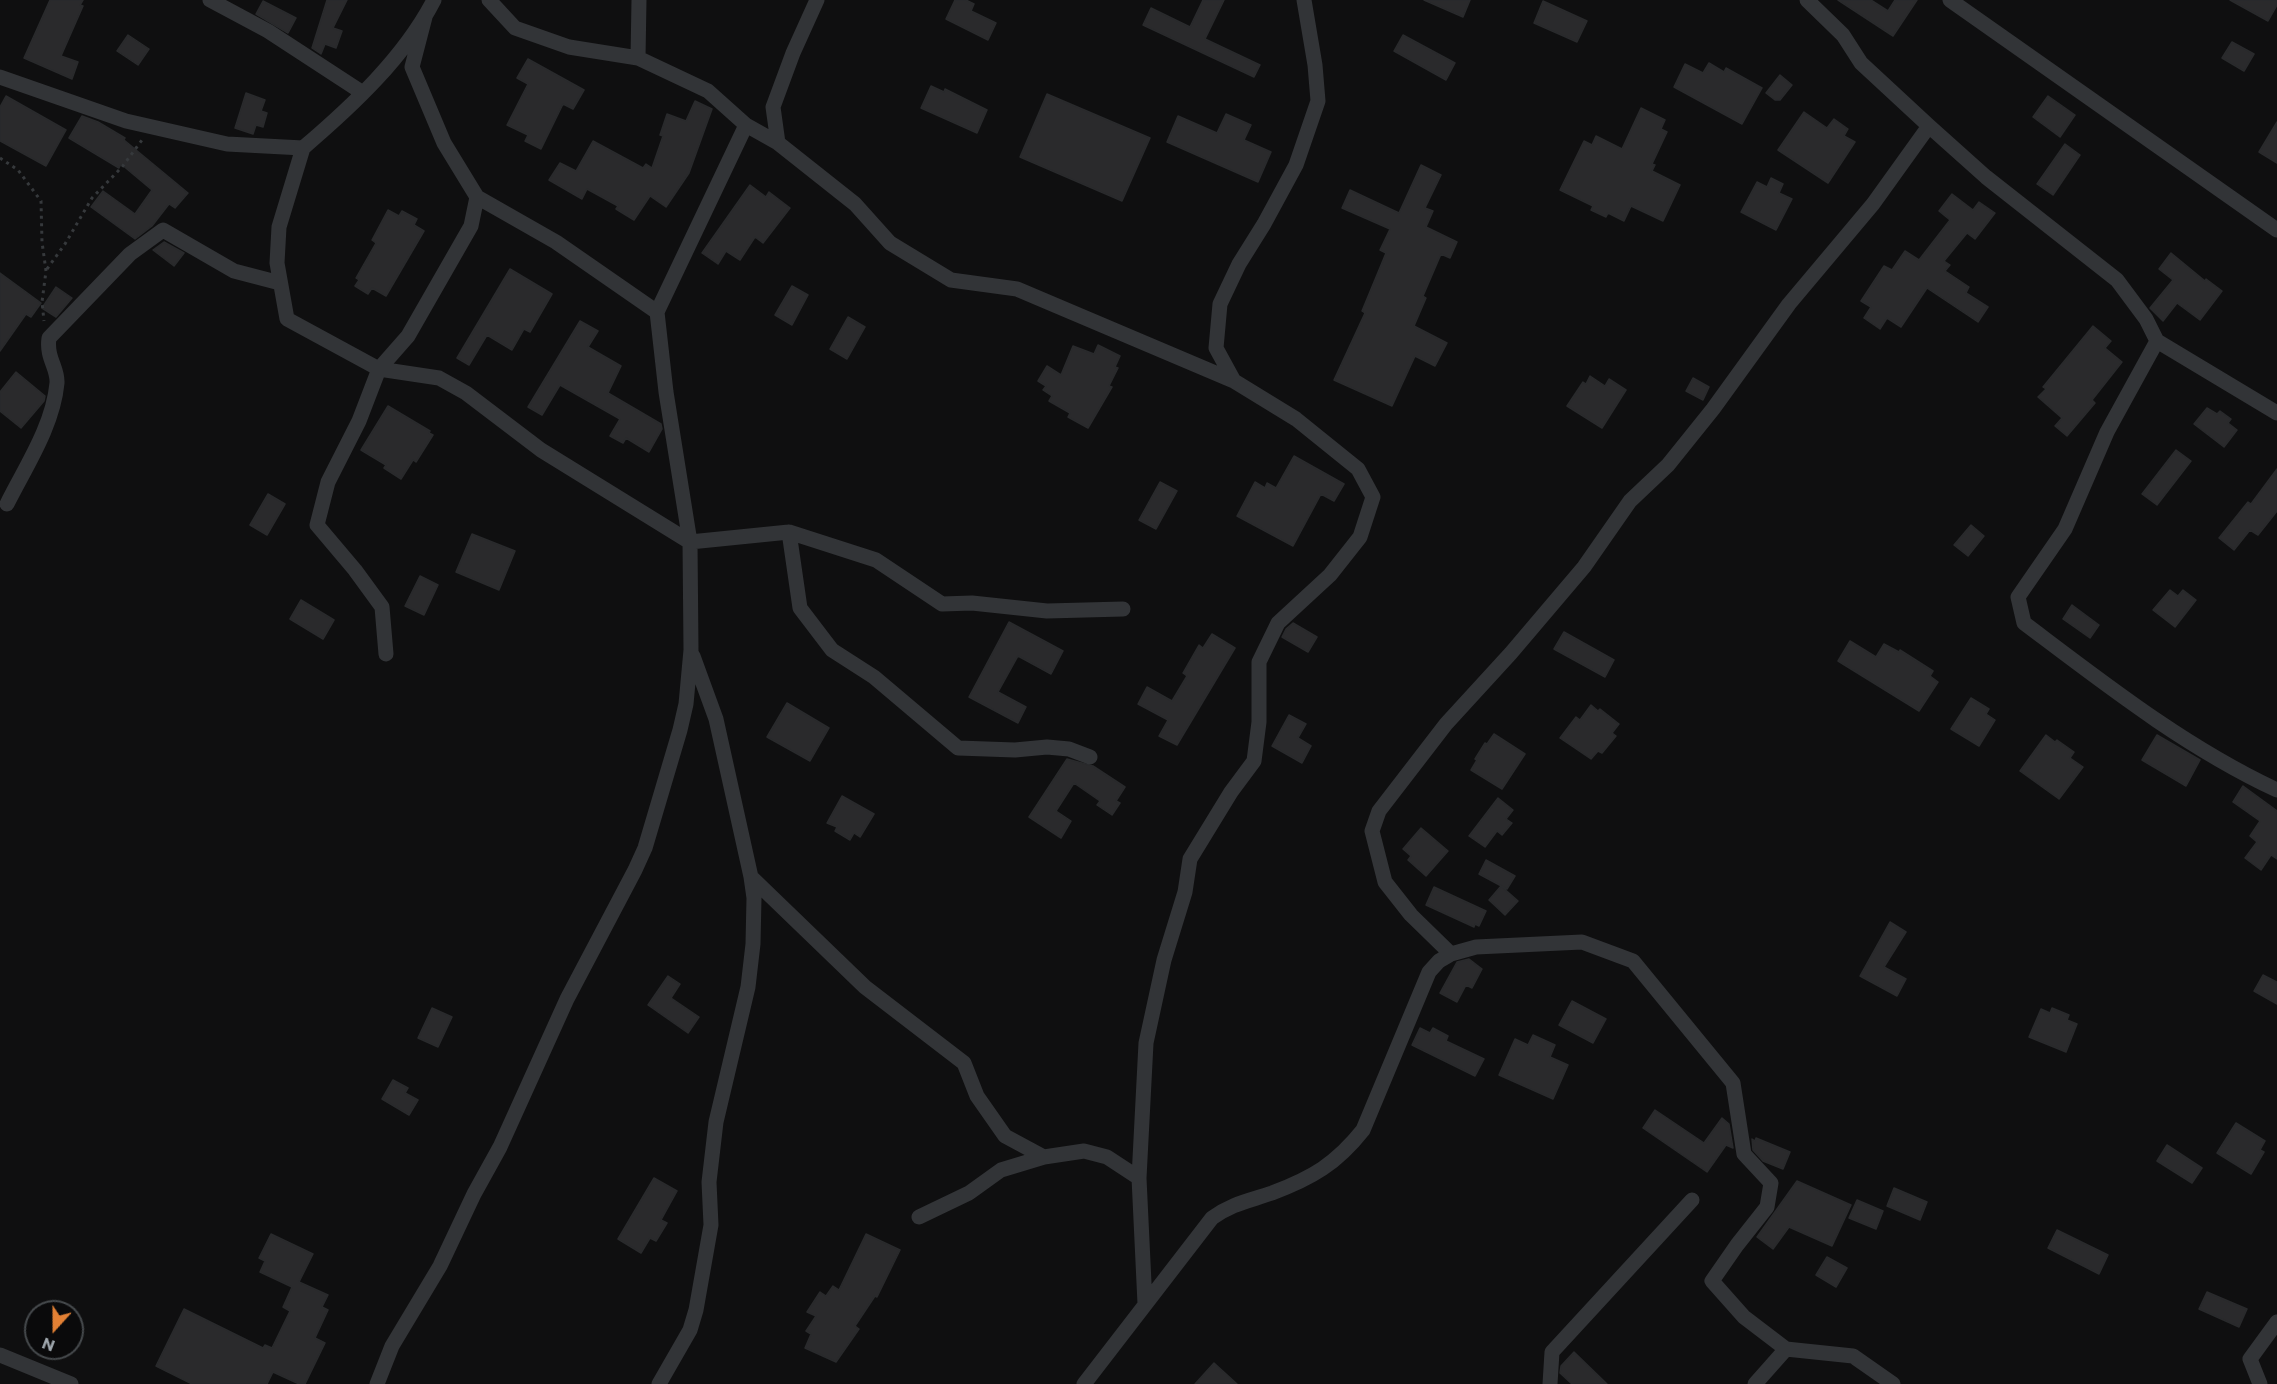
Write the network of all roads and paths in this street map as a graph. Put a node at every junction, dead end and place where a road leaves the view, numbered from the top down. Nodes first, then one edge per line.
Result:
1 (210, 0) edge
2 (434, 0) edge
3 (489, 0) edge
4 (639, 0) edge
5 (818, 0) edge
6 (1304, 0) edge
7 (1807, 0) edge
8 (1950, 0) edge
9 (425, 17) junction
10 (638, 58) junction
11 (0, 77) edge
12 (363, 93) junction
13 (746, 125) junction
14 (1929, 126) junction
15 (151, 127) junction
16 (778, 143) junction
17 (303, 148) junction
18 (0, 158) edge
19 (477, 197) junction
20 (2277, 230) edge
21 (46, 271) junction
22 (280, 283) junction
23 (657, 312) junction
24 (49, 338) junction
25 (2157, 341) junction
26 (379, 369) junction
27 (1234, 381) junction
28 (2277, 413) edge
29 (7, 504) dead end
30 (789, 532) junction
31 (690, 542) junction
32 (1123, 609) dead end
33 (691, 650) junction
34 (386, 654) dead end
35 (1090, 757) dead end
36 (2277, 790) edge
37 (751, 877) junction
38 (1452, 954) junction
39 (1044, 1157) junction
40 (1139, 1178) junction
41 (1692, 1200) dead end
42 (919, 1217) dead end
43 (1145, 1304) junction
44 (2277, 1322) edge
45 (1786, 1349) junction
46 (0, 1355) edge
47 (71, 1384) edge
48 (377, 1384) edge
49 (659, 1384) edge
50 (1083, 1384) edge
51 (1550, 1384) edge
52 (1755, 1384) edge
53 (1893, 1384) edge
54 (2260, 1384) edge

1 - 12 street
2 - 9 street
3 - 10 street
4 - 10 street
5 - 16 street
6 - 27 street
7 - 14 street
8 - 20 street
9 - 12 street
9 - 19 street
10 - 13 street
11 - 15 street
12 - 17 street
13 - 16 street
13 - 23 street
14 - 25 street
14 - 38 street
15 - 17 street
15 - 21 path
16 - 27 street
17 - 22 street
18 - 21 path
19 - 23 street
19 - 26 street
21 - 24 path
22 - 24 street
22 - 26 street
23 - 31 street
24 - 29 street
25 - 28 street
25 - 36 street
26 - 31 street
26 - 34 street
27 - 40 street
30 - 31 street
30 - 32 street
30 - 35 street
31 - 33 street
33 - 37 street
33 - 48 street
37 - 39 street
37 - 49 street
38 - 43 street
38 - 45 street
39 - 40 street
39 - 42 street
40 - 43 street
41 - 51 street
43 - 50 street
44 - 54 street
45 - 52 street
45 - 53 street
46 - 47 street

